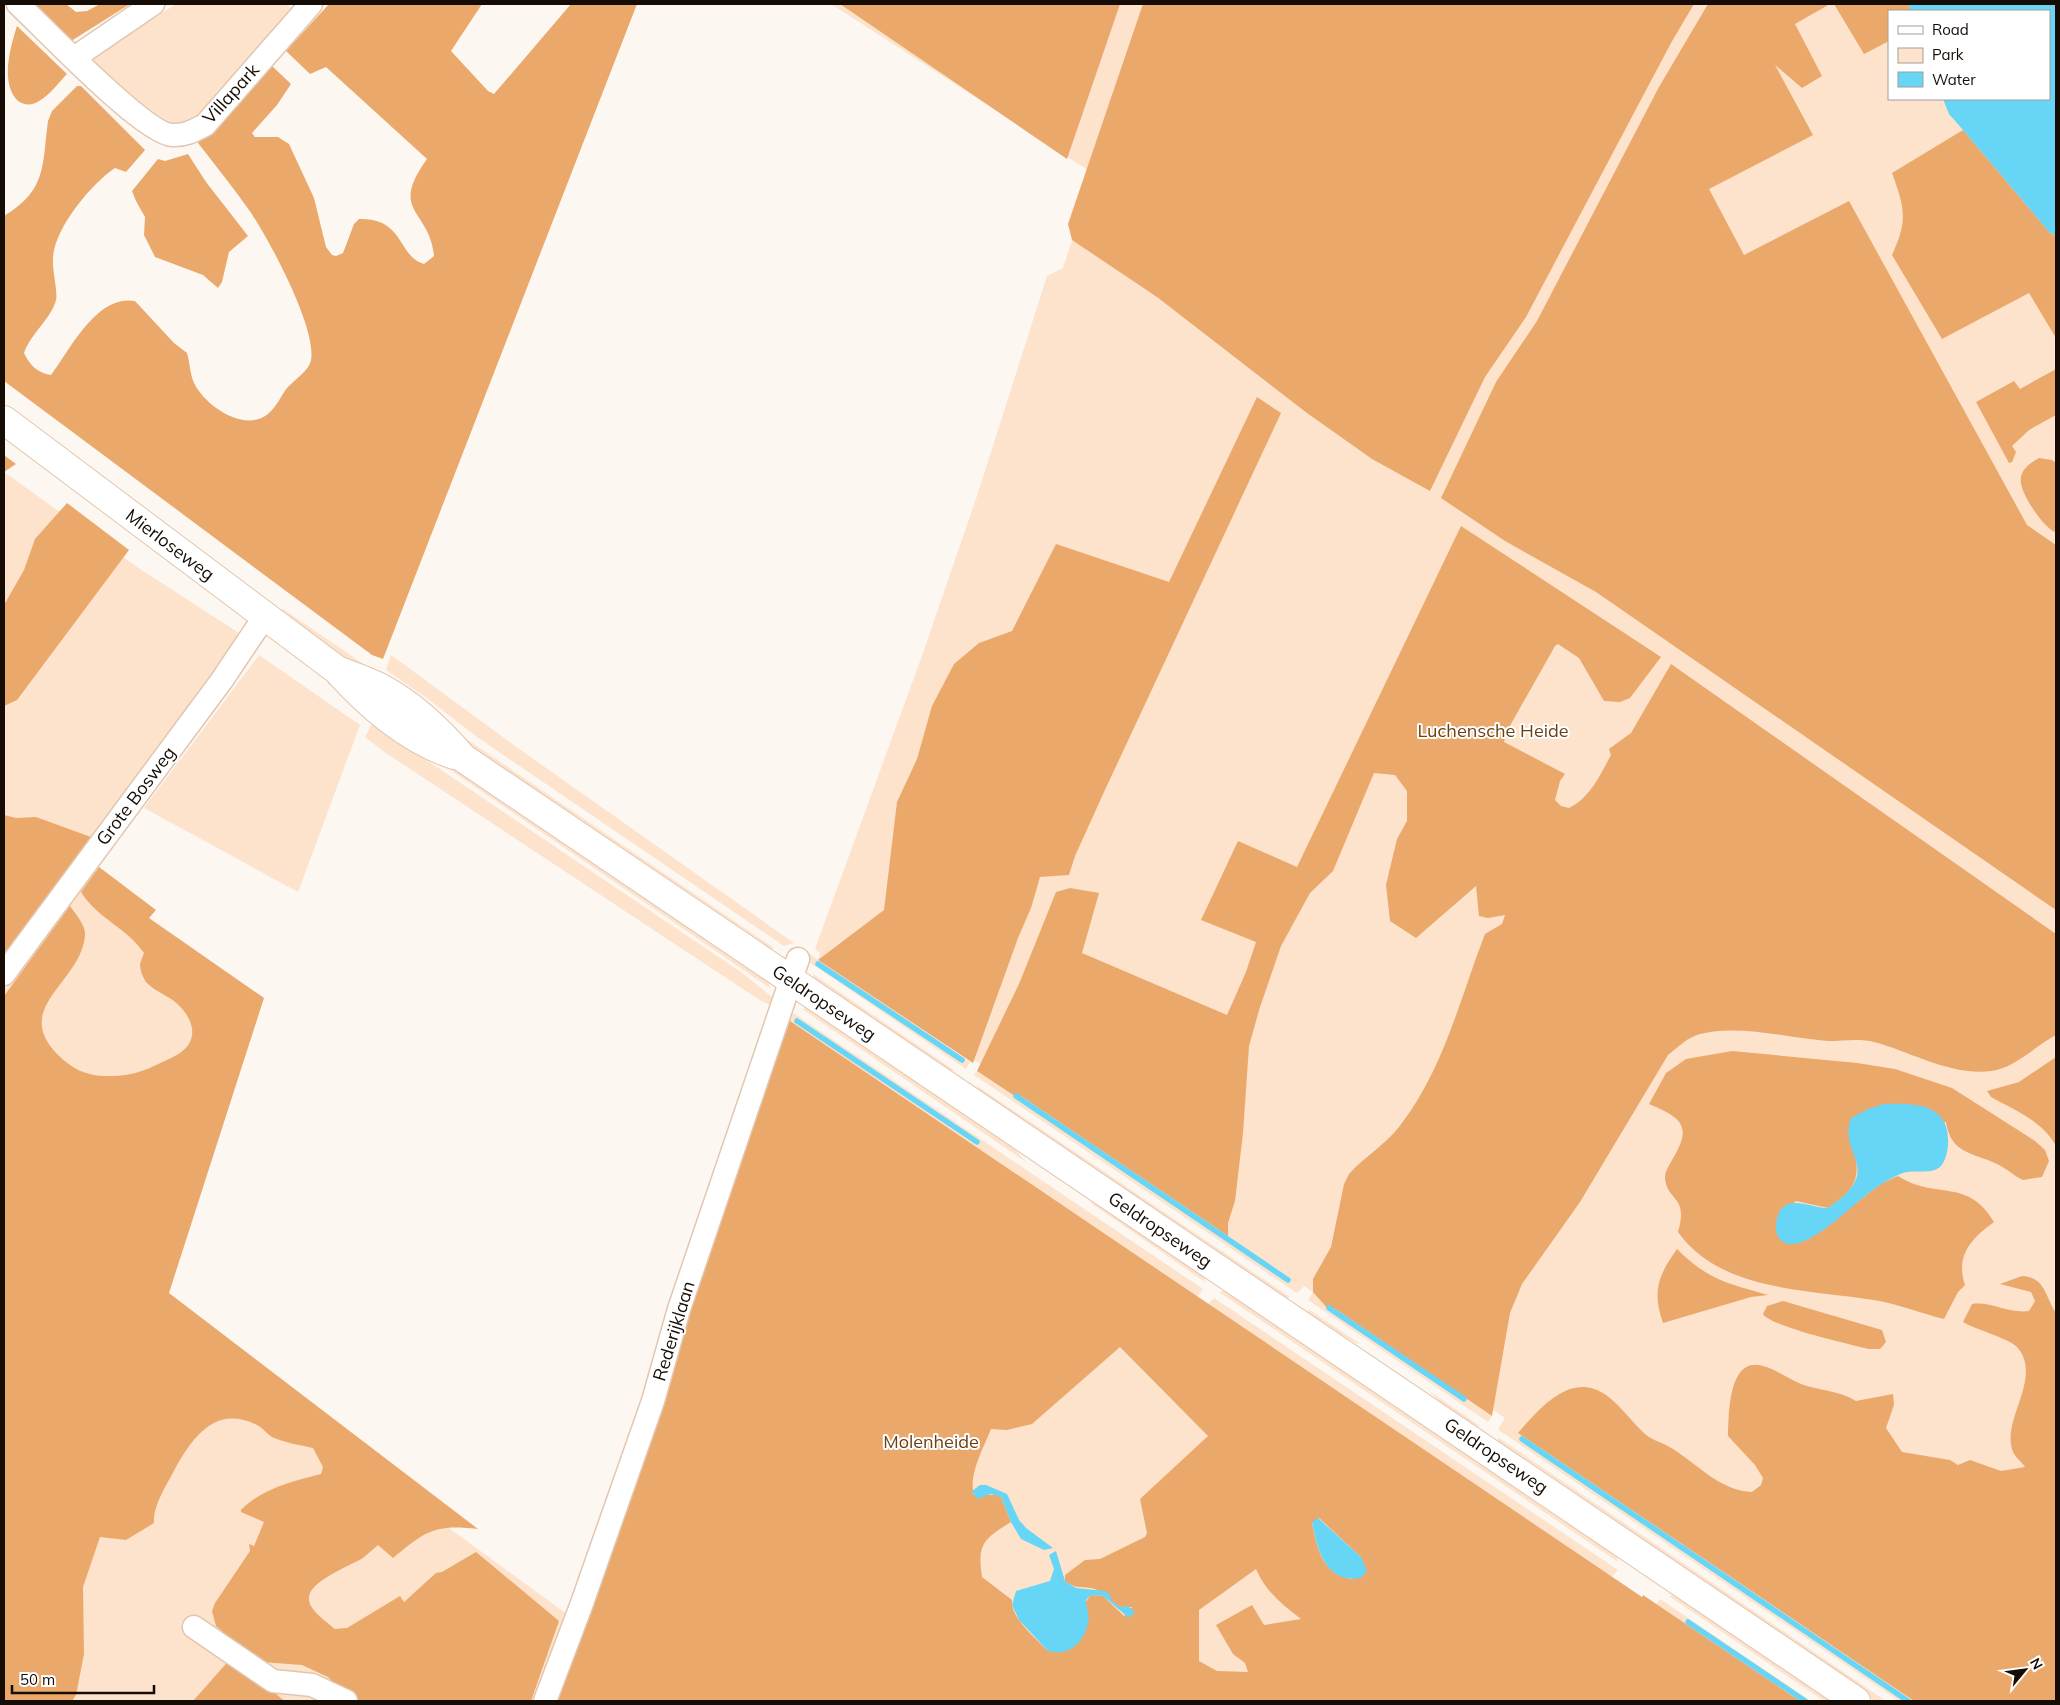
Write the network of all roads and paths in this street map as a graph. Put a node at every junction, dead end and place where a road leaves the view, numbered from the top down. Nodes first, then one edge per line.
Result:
1 (18, 4) edge
2 (153, 4) edge
3 (305, 6) edge
4 (74, 58) junction
5 (4, 420) edge
6 (265, 616) junction
7 (376, 696) joint
8 (795, 970) junction
9 (4, 974) edge
10 (194, 1627) dead end
11 (346, 1701) edge
12 (544, 1701) edge
13 (1856, 1701) edge

1 - 4 street, Villapark
2 - 4 street
3 - 4 street, Villapark
5 - 6 main road, Mierloseweg
6 - 7 main road, Mierloseweg
6 - 9 street, Grote Bosweg
7 - 8 main road, Geldropseweg
8 - 12 street, Rederijklaan
8 - 13 main road, Geldropseweg
10 - 11 street

